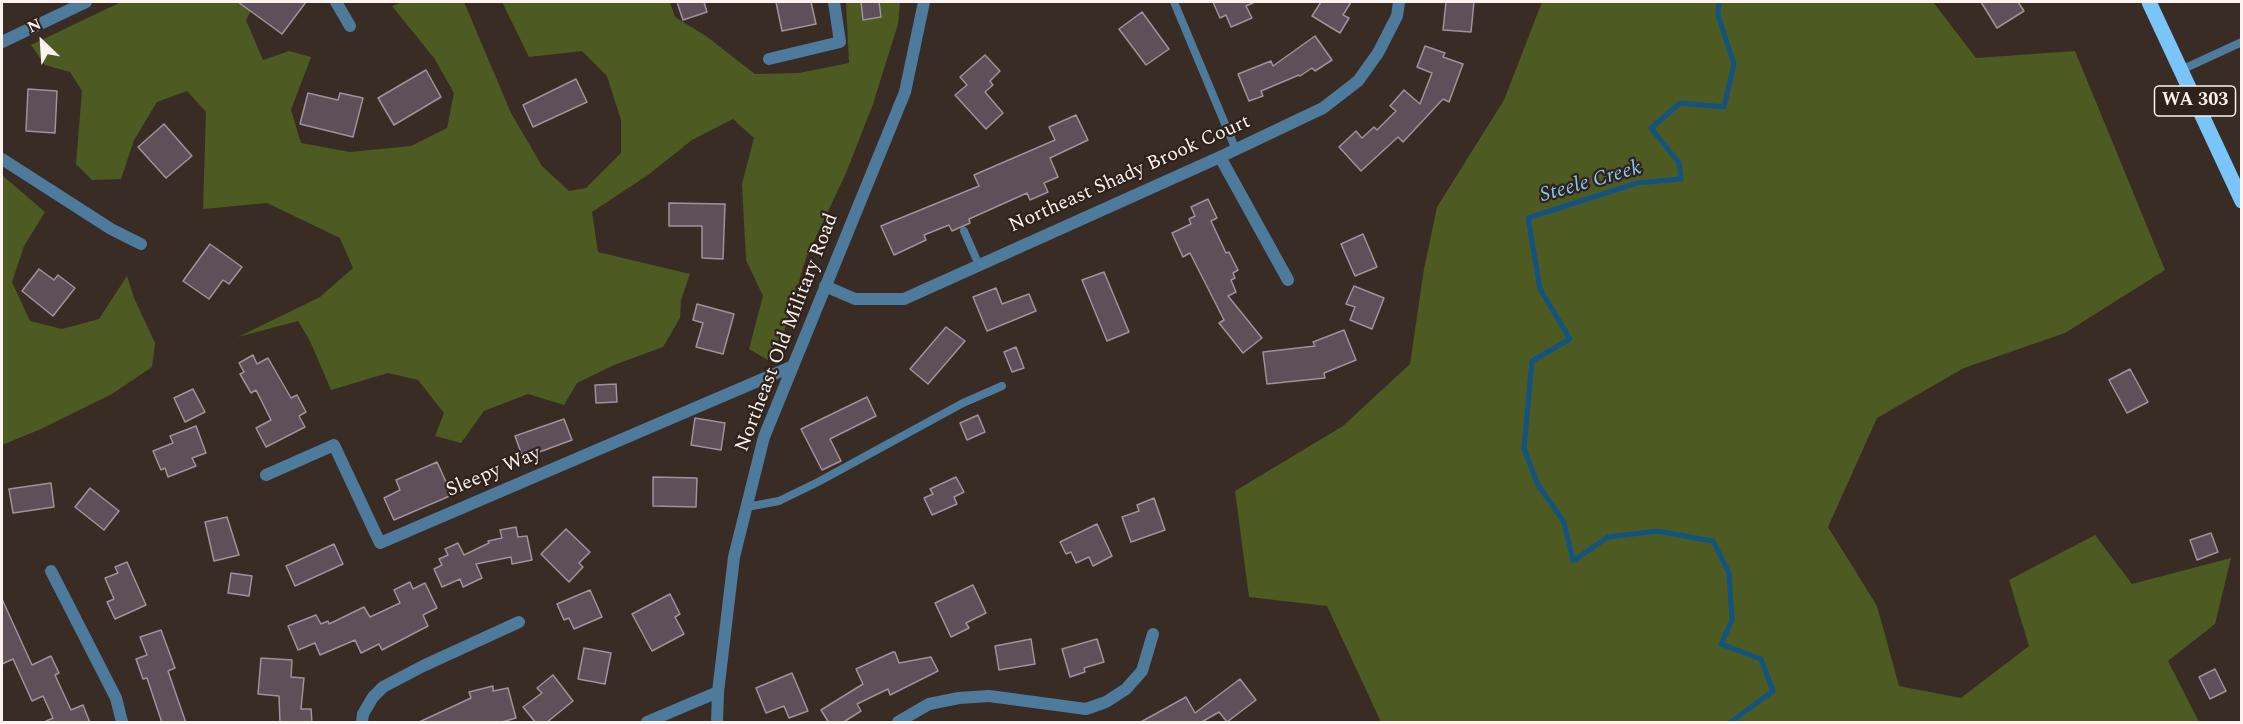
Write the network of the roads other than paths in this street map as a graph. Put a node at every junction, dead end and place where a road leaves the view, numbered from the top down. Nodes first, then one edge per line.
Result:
1 (86, 2) edge
2 (336, 2) edge
3 (834, 2) edge
4 (924, 2) edge
5 (1174, 2) edge
6 (1399, 2) edge
7 (2149, 2) edge
8 (350, 26) dead end
9 (2, 42) edge
10 (2241, 42) edge
11 (769, 59) dead end
12 (2181, 70) junction
13 (1236, 150) junction
14 (1220, 158) junction
15 (2, 159) edge
16 (2241, 201) edge
17 (964, 231) dead end
18 (141, 244) dead end
19 (979, 265) junction
20 (1288, 280) dead end
21 (825, 286) junction
22 (793, 366) junction
23 (1002, 386) dead end
24 (266, 475) dead end
25 (747, 507) junction
26 (51, 571) dead end
27 (519, 622) dead end
28 (1153, 634) dead end
29 (718, 692) junction
30 (122, 723) edge
31 (362, 723) edge
32 (647, 723) edge
33 (717, 723) edge
34 (898, 723) edge

1 - 9 street
2 - 8 street
3 - 11 street
4 - 21 street, Northeast Old Military Road
5 - 13 lane
6 - 13 street, Northeast Shady Brook Court
7 - 12 main road, WA 303
10 - 12 lane
12 - 16 main road, WA 303
13 - 14 street, Northeast Shady Brook Court
14 - 19 street, Northeast Shady Brook Court
14 - 20 street
15 - 18 street
17 - 19 lane
19 - 21 street, Northeast Shady Brook Court
21 - 22 street, Northeast Old Military Road
22 - 24 street, Sleepy Way
22 - 25 street, Northeast Old Military Road
23 - 25 lane
25 - 29 street, Northeast Old Military Road
26 - 30 street
27 - 31 street
28 - 34 street
29 - 32 street
29 - 33 street, Northeast Old Military Road

